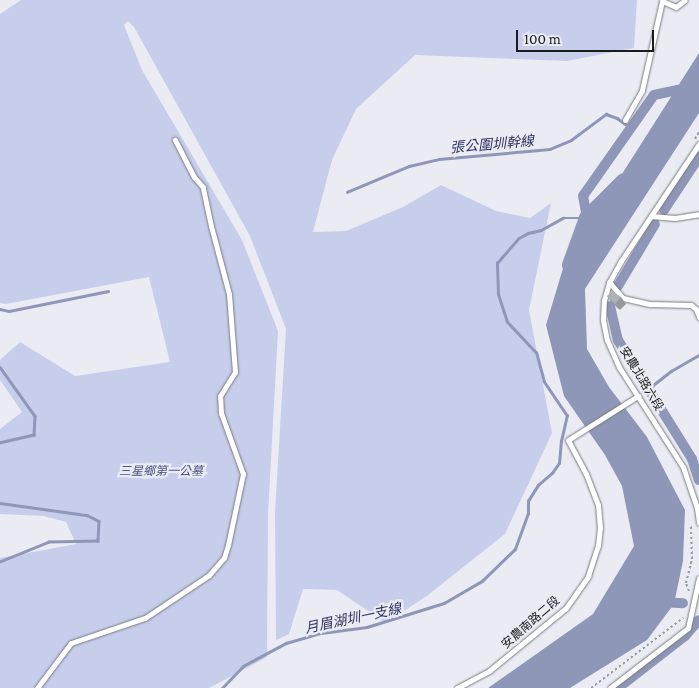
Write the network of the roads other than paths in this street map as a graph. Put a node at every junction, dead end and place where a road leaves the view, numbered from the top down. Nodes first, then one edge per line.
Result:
1 (685, 0) edge
2 (625, 120) dead end
3 (175, 140) dead end
4 (699, 144) edge
5 (699, 214) edge
6 (651, 216) junction
7 (609, 282) junction
8 (699, 317) edge
9 (638, 396) junction
10 (699, 523) edge
11 (699, 578) edge
12 (37, 688) edge
13 (457, 688) edge
14 (610, 688) edge

1 - 2 lane
3 - 12 lane
4 - 6 lane, 安農北路六段
5 - 6 lane
6 - 7 lane, 安農北路六段
7 - 8 lane
7 - 9 lane, 安農北路六段
9 - 10 lane, 安農北路六段
9 - 13 lane, 安農南路二段
11 - 14 lane

